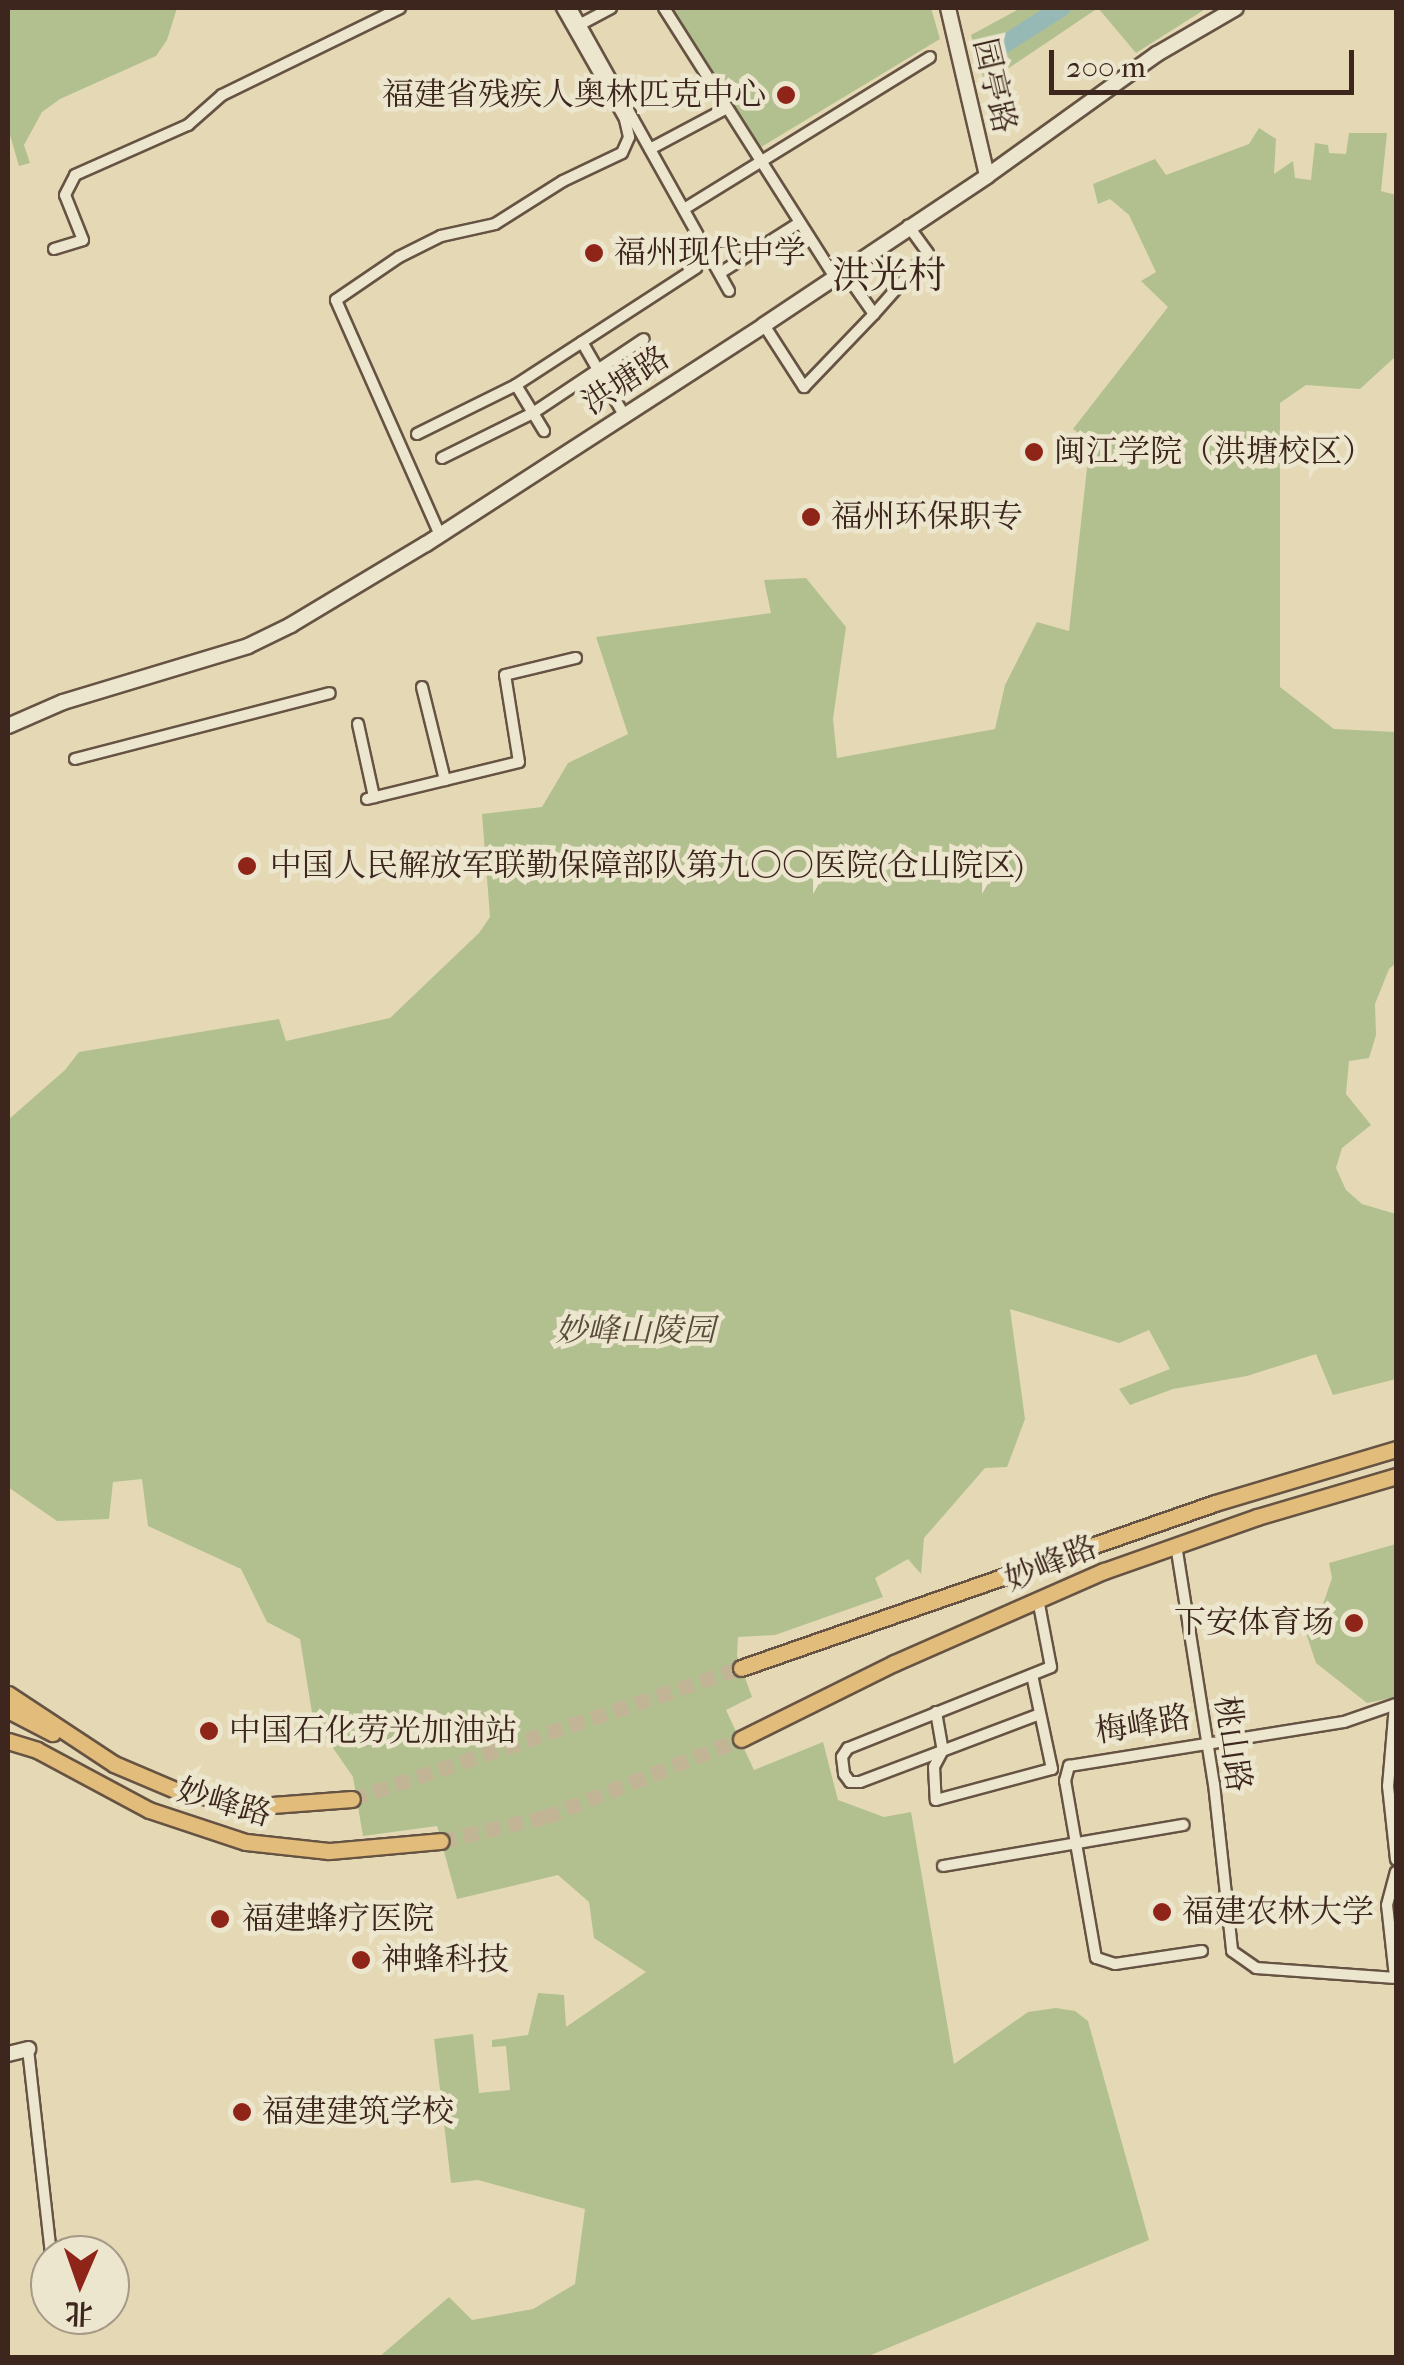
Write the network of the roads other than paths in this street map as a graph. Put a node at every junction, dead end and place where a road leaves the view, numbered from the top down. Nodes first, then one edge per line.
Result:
1 (400, 8) edge
2 (562, 8) edge
3 (571, 8) edge
4 (611, 8) edge
5 (664, 8) edge
6 (948, 8) edge
7 (1236, 8) edge
8 (580, 24) junction
9 (930, 56) dead end
10 (727, 108) junction
11 (650, 149) junction
12 (760, 162) junction
13 (987, 176) junction
14 (684, 209) junction
15 (799, 222) junction
16 (908, 225) junction
17 (54, 249) dead end
18 (696, 268) dead end
19 (720, 273) junction
20 (838, 273) junction
21 (729, 291) dead end
22 (874, 314) junction
23 (764, 324) junction
24 (644, 339) dead end
25 (582, 342) junction
26 (598, 370) junction
27 (516, 386) junction
28 (533, 414) junction
29 (624, 415) junction
30 (544, 431) dead end
31 (417, 434) dead end
32 (442, 458) dead end
33 (440, 535) junction
34 (576, 658) dead end
35 (422, 687) dead end
36 (330, 693) dead end
37 (358, 724) dead end
38 (8, 726) edge
39 (75, 759) dead end
40 (444, 780) junction
41 (1396, 1449) edge
42 (1396, 1476) edge
43 (1176, 1545) junction
44 (1038, 1598) junction
45 (742, 1668) tunnel mouth
46 (1032, 1675) junction
47 (8, 1694) edge
48 (1396, 1704) edge
49 (8, 1710) edge
50 (936, 1712) junction
51 (1040, 1714) junction
52 (8, 1732) edge
53 (741, 1740) tunnel mouth
54 (1208, 1740) junction
55 (8, 1741) edge
56 (37, 1750) junction
57 (943, 1750) junction
58 (114, 1764) junction
59 (352, 1799) tunnel mouth
60 (1184, 1825) dead end
61 (441, 1841) tunnel mouth
62 (1078, 1843) junction
63 (1396, 1860) edge
64 (943, 1866) dead end
65 (1396, 1872) edge
66 (1202, 1951) dead end
67 (1396, 1978) edge
68 (28, 2049) joint
69 (8, 2054) edge
70 (50, 2235) edge

1 - 17 street
2 - 33 street
3 - 8 street
4 - 8 street
5 - 10 street
6 - 13 street, 园亭路
7 - 13 street, 洪塘路
8 - 11 street
9 - 12 street
10 - 11 street
10 - 12 street
11 - 14 street
12 - 14 street
12 - 15 street
13 - 16 street, 洪塘路
14 - 19 street
15 - 19 street
15 - 20 street
16 - 20 street, 洪塘路
16 - 22 street
18 - 25 street
19 - 21 street
20 - 22 street
20 - 23 street, 洪塘路
22 - 23 street
23 - 29 street, 洪塘路
24 - 26 street
25 - 26 street
25 - 27 street
26 - 28 street
26 - 29 street
27 - 28 street
27 - 31 street
28 - 30 street
28 - 32 street
29 - 33 street, 洪塘路
33 - 38 street, 洪塘路
34 - 40 street
35 - 40 street
36 - 39 street
37 - 40 street
41 - 45 main road, 妙峰路
42 - 43 main road, 妙峰路
43 - 44 main road, 妙峰路
43 - 54 street, 桃山路
44 - 46 street
44 - 53 main road, 妙峰路
46 - 50 street
46 - 51 street
47 - 58 main road, 妙峰路
48 - 54 street, 梅峰路
48 - 63 street
49 - 58 main road
50 - 57 street
50 - 57 street
51 - 57 street
51 - 57 street
52 - 56 main road
54 - 62 street, 梅峰路
54 - 67 street, 桃山路
55 - 56 main road, 妙峰路
56 - 61 main road, 妙峰路
58 - 59 main road, 妙峰路
60 - 62 street
62 - 64 street
62 - 66 street
65 - 67 street
68 - 69 street
68 - 70 street

